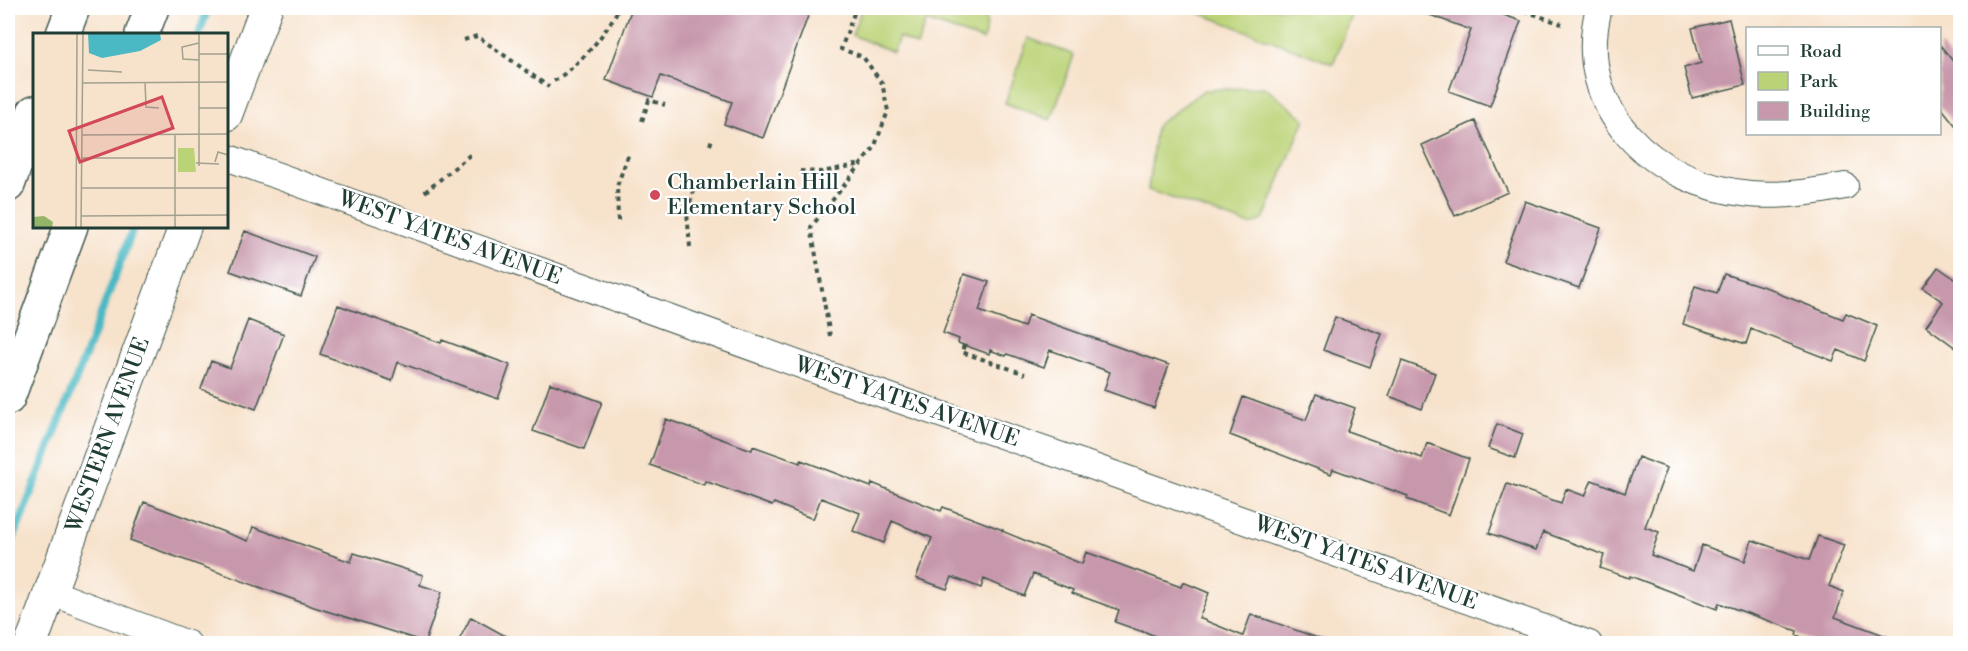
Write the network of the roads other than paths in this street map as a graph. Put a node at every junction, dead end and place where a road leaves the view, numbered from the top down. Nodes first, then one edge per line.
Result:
1 (73, 8) edge
2 (152, 8) edge
3 (266, 8) edge
4 (1599, 8) edge
5 (63, 33) edge
6 (142, 33) edge
7 (228, 110) edge
8 (33, 115) edge
9 (228, 158) edge
10 (8, 185) edge
11 (1845, 186) dead end
12 (70, 228) edge
13 (184, 228) edge
14 (8, 398) edge
15 (50, 591) junction
16 (31, 644) edge
17 (188, 644) edge
18 (1589, 644) edge

1 - 5 highway
2 - 6 highway
3 - 7 street
4 - 11 street
8 - 10 highway
9 - 18 street, WEST YATES AVENUE
12 - 14 highway
13 - 15 street, WESTERN AVENUE
15 - 16 street, WESTERN AVENUE
15 - 17 street

